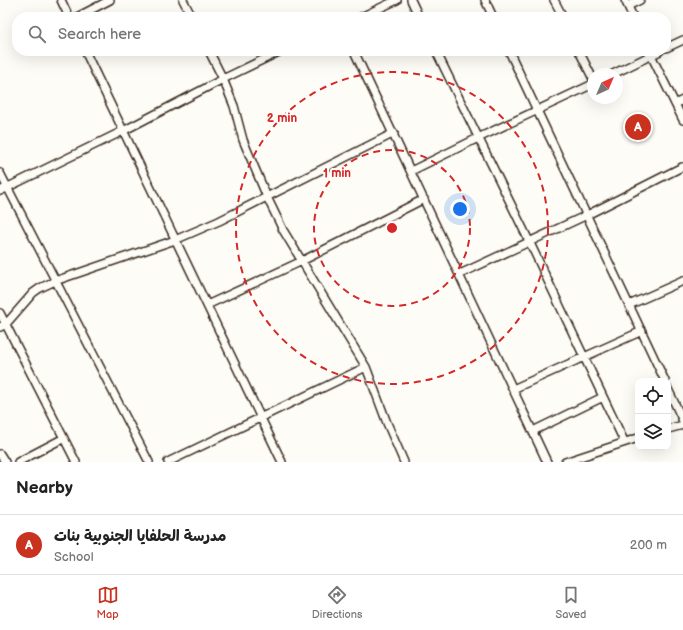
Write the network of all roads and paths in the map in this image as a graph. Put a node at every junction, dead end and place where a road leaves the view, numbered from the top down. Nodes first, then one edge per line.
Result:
1 (61, 0) edge
2 (110, 0) edge
3 (183, 0) edge
4 (397, 0) edge
5 (411, 0) edge
6 (485, 0) edge
7 (554, 0) edge
8 (640, 0) edge
9 (626, 3) edge
10 (67, 12) edge
11 (87, 12) edge
12 (189, 12) edge
13 (372, 12) edge
14 (417, 12) edge
15 (491, 12) edge
16 (560, 12) edge
17 (630, 12) edge
18 (683, 40) edge
19 (671, 46) edge
20 (87, 56) edge
21 (212, 56) edge
22 (271, 56) edge
23 (356, 56) edge
24 (438, 56) edge
25 (511, 56) edge
26 (582, 56) edge
27 (645, 56) edge
28 (651, 56) edge
29 (588, 68) edge
30 (623, 68) edge
31 (224, 79) junction
32 (587, 87) edge
33 (683, 100) edge
34 (675, 104) junction
35 (538, 110) junction
36 (683, 120) edge
37 (123, 131) junction
38 (394, 133) junction
39 (478, 138) junction
40 (682, 168) dead end
41 (411, 171) junction
42 (0, 173) edge
43 (8, 187) junction
44 (0, 191) edge
45 (267, 197) junction
46 (424, 199) junction
47 (587, 216) junction
48 (175, 240) junction
49 (530, 243) junction
50 (302, 261) junction
51 (460, 274) junction
52 (55, 280) junction
53 (683, 281) edge
54 (207, 305) junction
55 (629, 305) junction
56 (0, 313) edge
57 (3, 326) edge
58 (642, 331) junction
59 (585, 358) junction
60 (366, 367) junction
61 (664, 378) edge
62 (513, 389) junction
63 (671, 395) edge
64 (603, 397) junction
65 (260, 418) junction
66 (683, 421) edge
67 (683, 425) edge
68 (671, 428) edge
69 (533, 430) junction
70 (64, 438) junction
71 (635, 439) edge
72 (624, 442) junction
73 (0, 454) edge
74 (5, 462) edge
75 (18, 462) edge
76 (76, 462) edge
77 (149, 462) edge
78 (168, 462) edge
79 (282, 462) edge
80 (404, 462) edge
81 (548, 462) edge
82 (565, 462) edge

1 - 10 street
2 - 11 street
3 - 12 street
4 - 13 street
5 - 14 street
6 - 15 street
7 - 16 street
8 - 9 street
9 - 17 street
18 - 19 street
20 - 37 street
21 - 31 street
22 - 31 street
23 - 38 street
24 - 39 street
25 - 35 street
26 - 29 street
27 - 30 street
28 - 34 street
31 - 37 street
31 - 45 street
32 - 35 street
33 - 34 street
34 - 36 street
35 - 39 street
35 - 47 street
37 - 43 street
37 - 48 street
38 - 41 street
38 - 45 street
39 - 41 street
39 - 49 street
40 - 47 street
41 - 46 street
42 - 43 street
43 - 44 street
43 - 52 street
45 - 48 street
45 - 50 street
46 - 50 street
46 - 51 street
47 - 49 street
47 - 55 street
48 - 52 street
48 - 54 street
49 - 51 street
49 - 59 street
50 - 54 street
50 - 60 street
51 - 62 street
52 - 57 street
52 - 77 street
53 - 55 street
54 - 65 street
55 - 58 street
56 - 57 street
57 - 70 street
58 - 59 street
58 - 61 street
59 - 62 street
59 - 64 street
60 - 65 street
60 - 80 street
62 - 69 street
63 - 66 street
64 - 69 street
64 - 72 street
65 - 78 street
65 - 79 street
67 - 68 street
69 - 81 street
70 - 75 street
70 - 76 street
71 - 72 street
72 - 82 street
73 - 74 street

